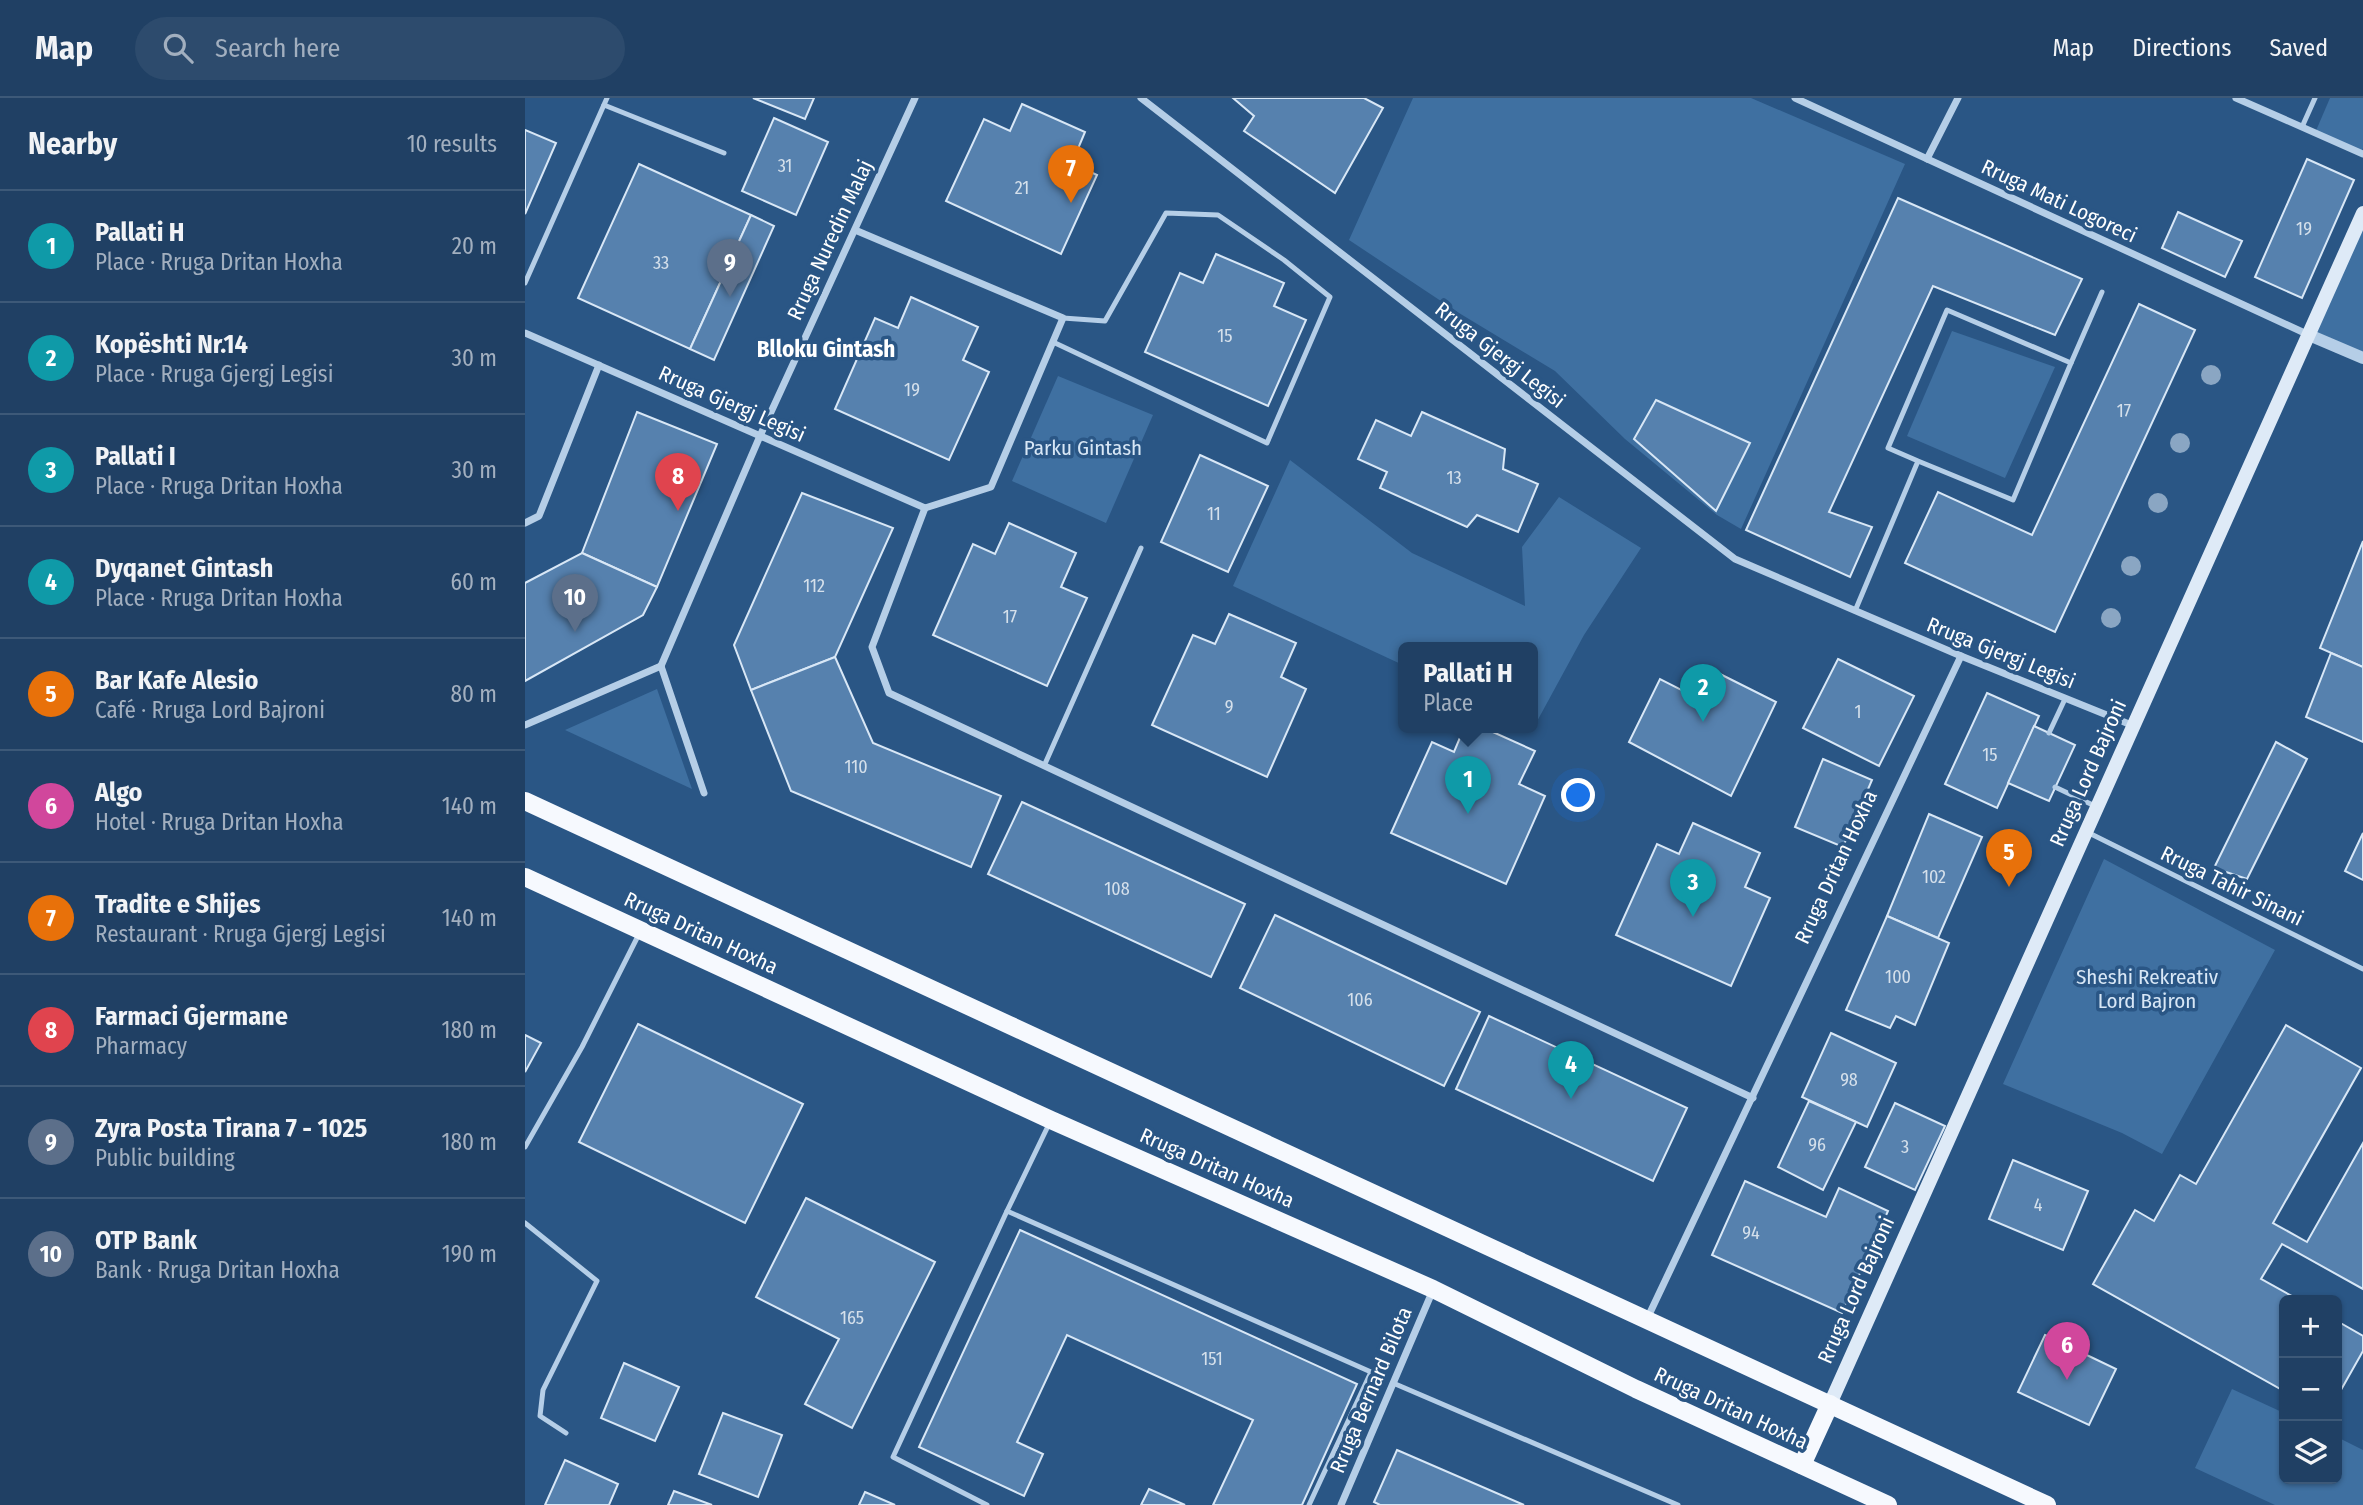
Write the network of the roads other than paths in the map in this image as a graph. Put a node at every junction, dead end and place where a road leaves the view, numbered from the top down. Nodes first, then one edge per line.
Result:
1 (607, 98) edge
2 (915, 98) edge
3 (1141, 98) edge
4 (1795, 98) edge
5 (1958, 98) edge
6 (2237, 98) edge
7 (2315, 98) edge
8 (604, 105) junction
9 (2302, 127) junction
10 (724, 153) dead end
11 (2363, 154) edge
12 (1927, 159) junction
13 (2363, 213) edge
14 (855, 230) junction
15 (525, 283) edge
16 (2102, 292) dead end
17 (1063, 318) junction
18 (525, 333) edge
19 (2309, 335) junction
20 (1053, 342) junction
21 (2363, 358) edge
22 (2071, 363) junction
23 (599, 365) junction
24 (759, 436) junction
25 (1918, 461) junction
26 (925, 508) junction
27 (525, 523) edge
28 (1141, 548) dead end
29 (1855, 611) junction
30 (1961, 656) junction
31 (661, 666) junction
32 (2065, 699) junction
33 (525, 725) edge
34 (2134, 726) junction
35 (2049, 733) dead end
36 (1044, 766) junction
37 (2055, 788) dead end
38 (704, 793) dead end
39 (525, 801) edge
40 (2097, 807) junction
41 (2087, 832) junction
42 (525, 877) edge
43 (640, 931) junction
44 (2363, 968) edge
45 (1753, 1098) junction
46 (1051, 1120) junction
47 (525, 1147) edge
48 (1007, 1211) junction
49 (525, 1223) edge
50 (1433, 1289) junction
51 (1647, 1320) junction
52 (1393, 1382) junction
53 (1830, 1404) junction
54 (566, 1433) dead end
55 (1802, 1465) junction
56 (987, 1505) edge
57 (1309, 1505) edge
58 (1341, 1505) edge
59 (1678, 1505) edge
60 (1888, 1505) edge
61 (2047, 1505) edge

1 - 8 lane
2 - 14 street, Rruga Nuredin Malaj
3 - 29 street, Rruga Gjergj Legisi
4 - 12 street, Rruga Mati Logoreci
5 - 12 street
6 - 9 street
7 - 9 lane
8 - 10 lane
8 - 15 lane
9 - 11 street
12 - 19 street, Rruga Mati Logoreci
13 - 19 main road, Rruga Lord Bajroni
14 - 17 street
14 - 24 street, Rruga Nuredin Malaj
16 - 22 lane
17 - 20 street
17 - 20 lane
18 - 23 street, Rruga Gjergj Legisi
19 - 21 street
19 - 34 main road, Rruga Lord Bajroni
20 - 26 street
22 - 25 lane
22 - 25 lane
23 - 24 street, Rruga Gjergj Legisi
23 - 27 street
24 - 26 street, Rruga Gjergj Legisi
24 - 31 street, Rruga Nuredin Malaj
25 - 29 lane
26 - 36 street
28 - 36 lane
29 - 30 street, Rruga Gjergj Legisi
30 - 32 street, Rruga Gjergj Legisi
30 - 45 street, Rruga Dritan Hoxha
31 - 33 street
31 - 38 street
32 - 34 street, Rruga Gjergj Legisi
32 - 35 lane
34 - 40 main road, Rruga Lord Bajroni
36 - 45 street
37 - 40 lane
39 - 51 main road, Rruga Dritan Hoxha
40 - 41 main road, Rruga Lord Bajroni
41 - 44 lane, Rruga Tahir Sinani
41 - 53 main road, Rruga Lord Bajroni
42 - 43 main road, Rruga Dritan Hoxha
43 - 46 main road, Rruga Dritan Hoxha
43 - 47 lane
45 - 51 street, Rruga Dritan Hoxha
46 - 48 lane
46 - 50 main road, Rruga Dritan Hoxha
48 - 56 lane
48 - 57 lane
49 - 54 lane
50 - 52 street, Rruga Bernard Bilota
50 - 55 main road, Rruga Dritan Hoxha
51 - 53 main road, Rruga Dritan Hoxha
52 - 58 street, Rruga Bernard Bilota
52 - 59 lane
53 - 55 main road, Rruga Lord Bajroni
53 - 61 main road, Rruga Dritan Hoxha
55 - 60 main road, Rruga Dritan Hoxha

